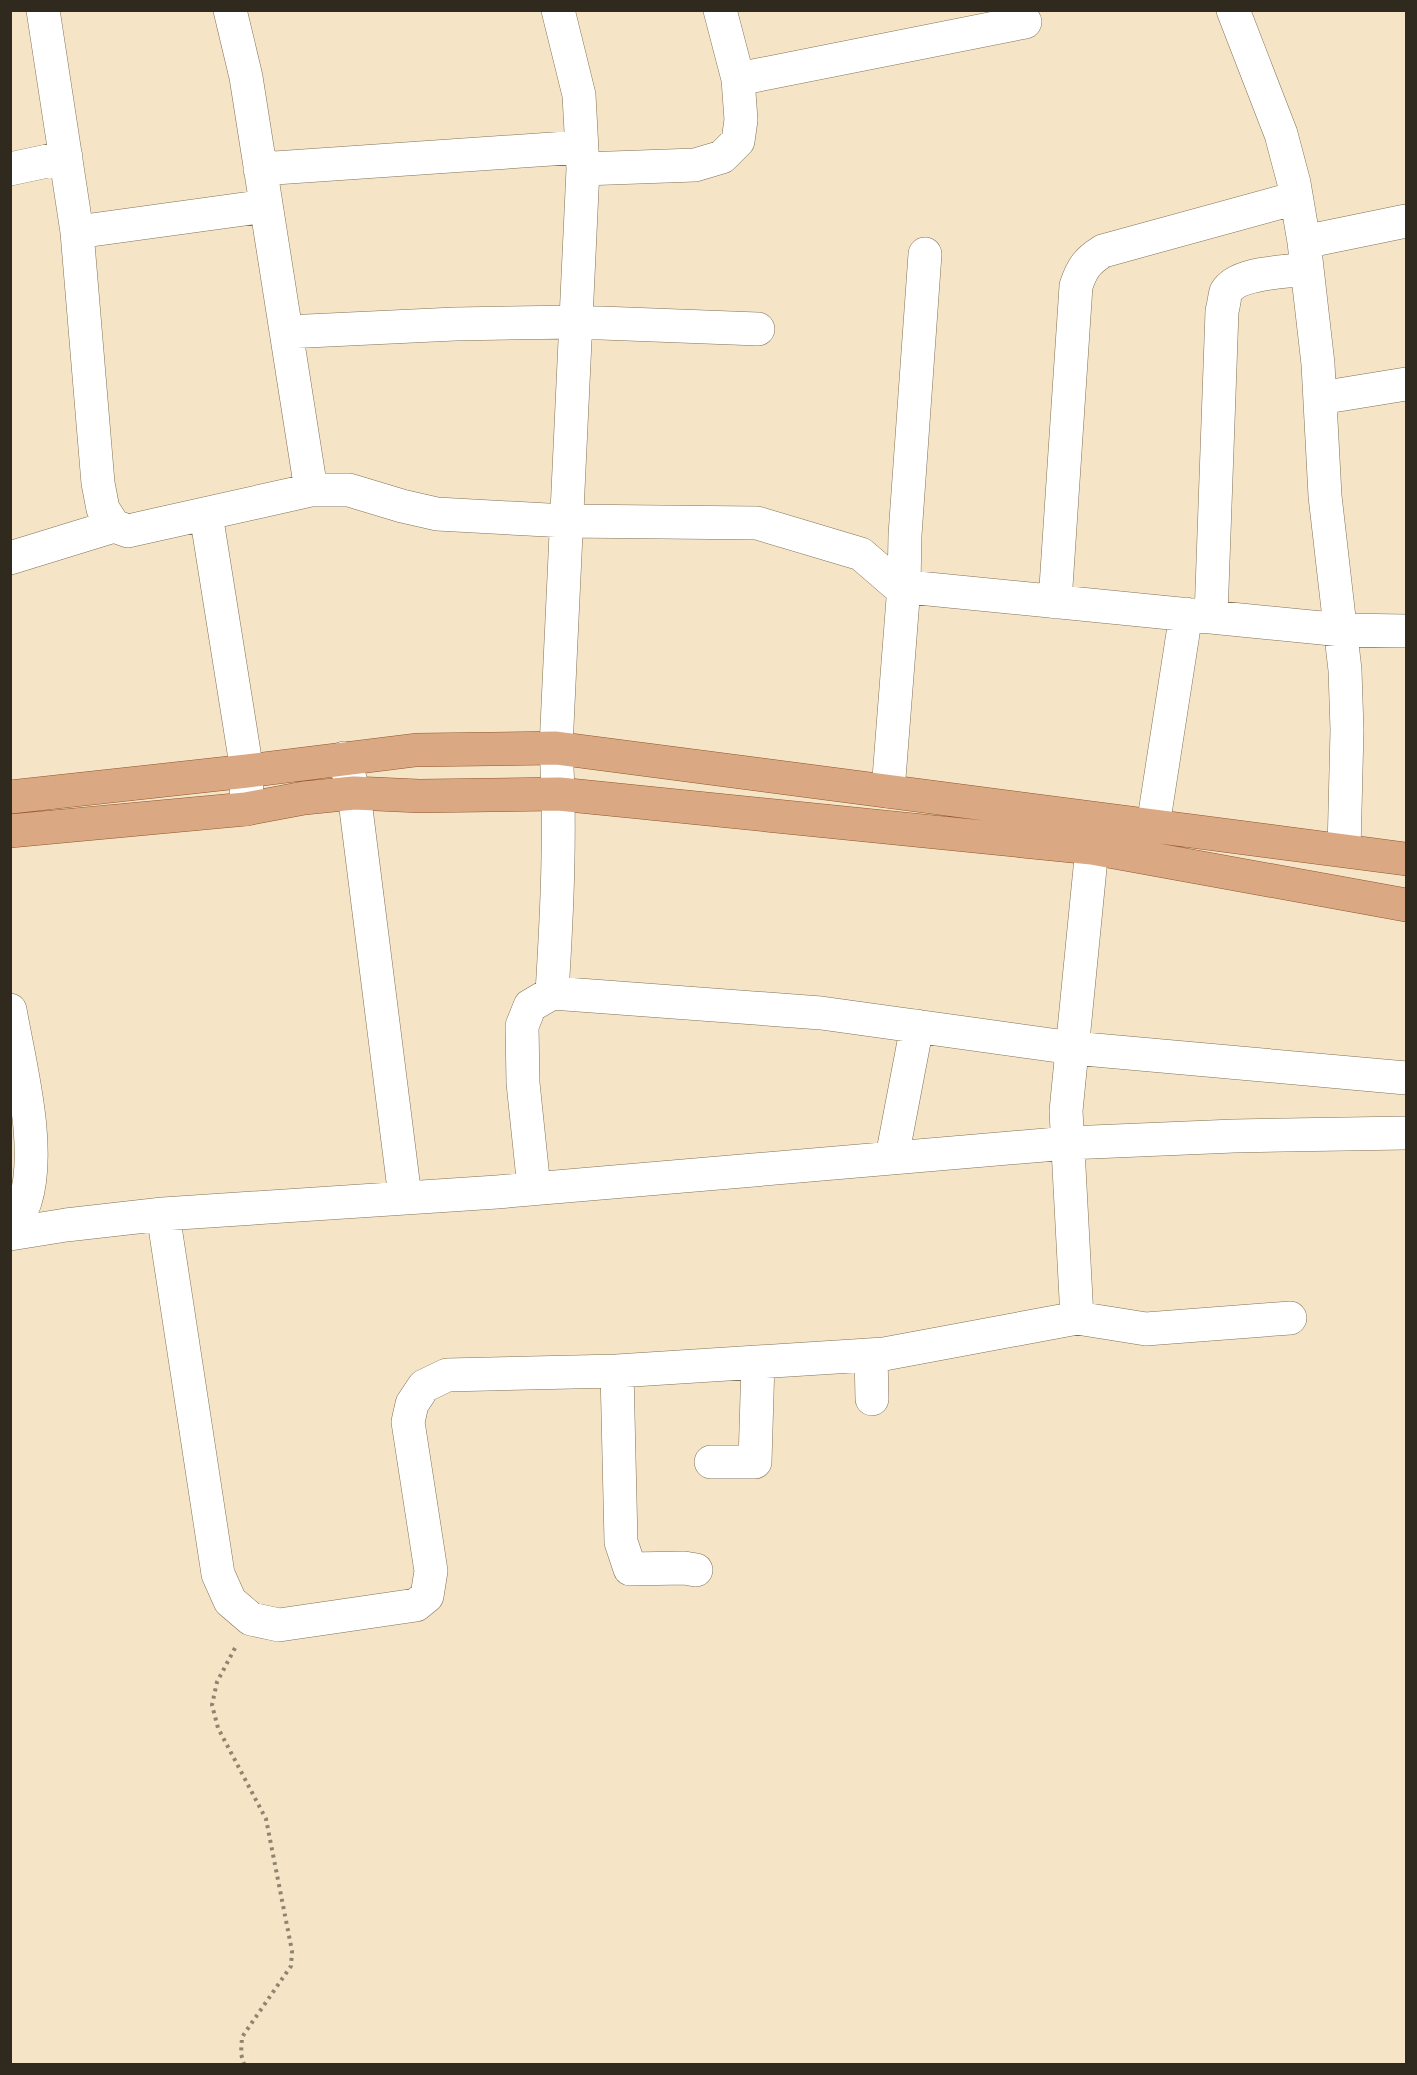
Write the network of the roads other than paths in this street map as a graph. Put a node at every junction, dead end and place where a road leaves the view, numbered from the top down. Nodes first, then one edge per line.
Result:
1 (43, 10) edge
2 (230, 10) edge
3 (558, 10) edge
4 (720, 10) edge
5 (1233, 10) edge
6 (1025, 22) dead end
7 (738, 79) junction
8 (66, 157) junction
9 (582, 158) junction
10 (10, 169) edge
11 (260, 169) junction
12 (1296, 198) junction
13 (266, 206) junction
14 (1407, 221) edge
15 (77, 232) junction
16 (925, 254) dead end
17 (1305, 256) junction
18 (574, 322) junction
19 (758, 329) dead end
20 (286, 332) junction
21 (1407, 384) edge
22 (1320, 398) junction
23 (310, 490) junction
24 (206, 514) junction
25 (566, 521) junction
26 (114, 526) junction
27 (10, 558) edge
28 (904, 586) junction
29 (1055, 602) junction
30 (1199, 616) junction
31 (1342, 630) junction
32 (1407, 631) edge
33 (556, 748) junction
34 (344, 758) junction
35 (247, 771) junction
36 (888, 791) junction
37 (354, 794) junction
38 (559, 794) junction
39 (10, 797) edge
40 (246, 809) junction
41 (1153, 826) junction
42 (10, 831) edge
43 (1098, 833) junction
44 (1344, 850) junction
45 (1407, 859) edge
46 (1407, 905) edge
47 (552, 993) junction
48 (10, 1010) edge
49 (917, 1026) junction
50 (1073, 1048) junction
51 (1407, 1078) edge
52 (1407, 1133) edge
53 (1068, 1143) junction
54 (892, 1157) junction
55 (534, 1188) junction
56 (405, 1197) junction
57 (163, 1214) junction
58 (10, 1233) edge
59 (1077, 1318) junction
60 (1290, 1318) dead end
61 (871, 1355) junction
62 (758, 1362) junction
63 (617, 1371) junction
64 (872, 1399) dead end
65 (711, 1462) dead end
66 (696, 1570) dead end

1 - 8 street
2 - 11 street
3 - 9 street
4 - 7 street
5 - 12 street
6 - 7 street
7 - 9 street
8 - 10 street
8 - 15 street
9 - 11 street
9 - 18 street
11 - 13 street
12 - 17 street
12 - 29 street
13 - 15 street
13 - 20 street
14 - 17 street
15 - 26 street
16 - 28 street
17 - 22 street
17 - 30 street
18 - 19 street
18 - 20 street
18 - 25 street
20 - 23 street
21 - 22 street
22 - 31 street
23 - 24 street
23 - 25 street
24 - 26 street
24 - 35 street
25 - 28 street
25 - 33 street
26 - 27 street
28 - 29 street
28 - 36 street
29 - 30 street
30 - 31 street
30 - 41 street
31 - 32 street
31 - 44 street
33 - 34 main road
33 - 36 main road
33 - 38 street
34 - 35 main road
34 - 37 street
35 - 39 main road
35 - 40 street
36 - 43 main road
37 - 38 main road
37 - 40 main road
37 - 56 street
38 - 43 main road
38 - 47 street
40 - 42 main road
41 - 43 main road
41 - 44 main road
43 - 46 main road
43 - 50 street
44 - 45 main road
47 - 49 street
47 - 55 street
48 - 58 street
49 - 50 street
49 - 54 street
50 - 51 street
50 - 53 street
52 - 53 street
53 - 54 street
53 - 59 street
54 - 55 street
55 - 56 street
56 - 57 street
57 - 58 street
57 - 63 street
59 - 60 street
59 - 61 street
61 - 62 street
61 - 64 street
62 - 63 street
62 - 65 street
63 - 66 street

